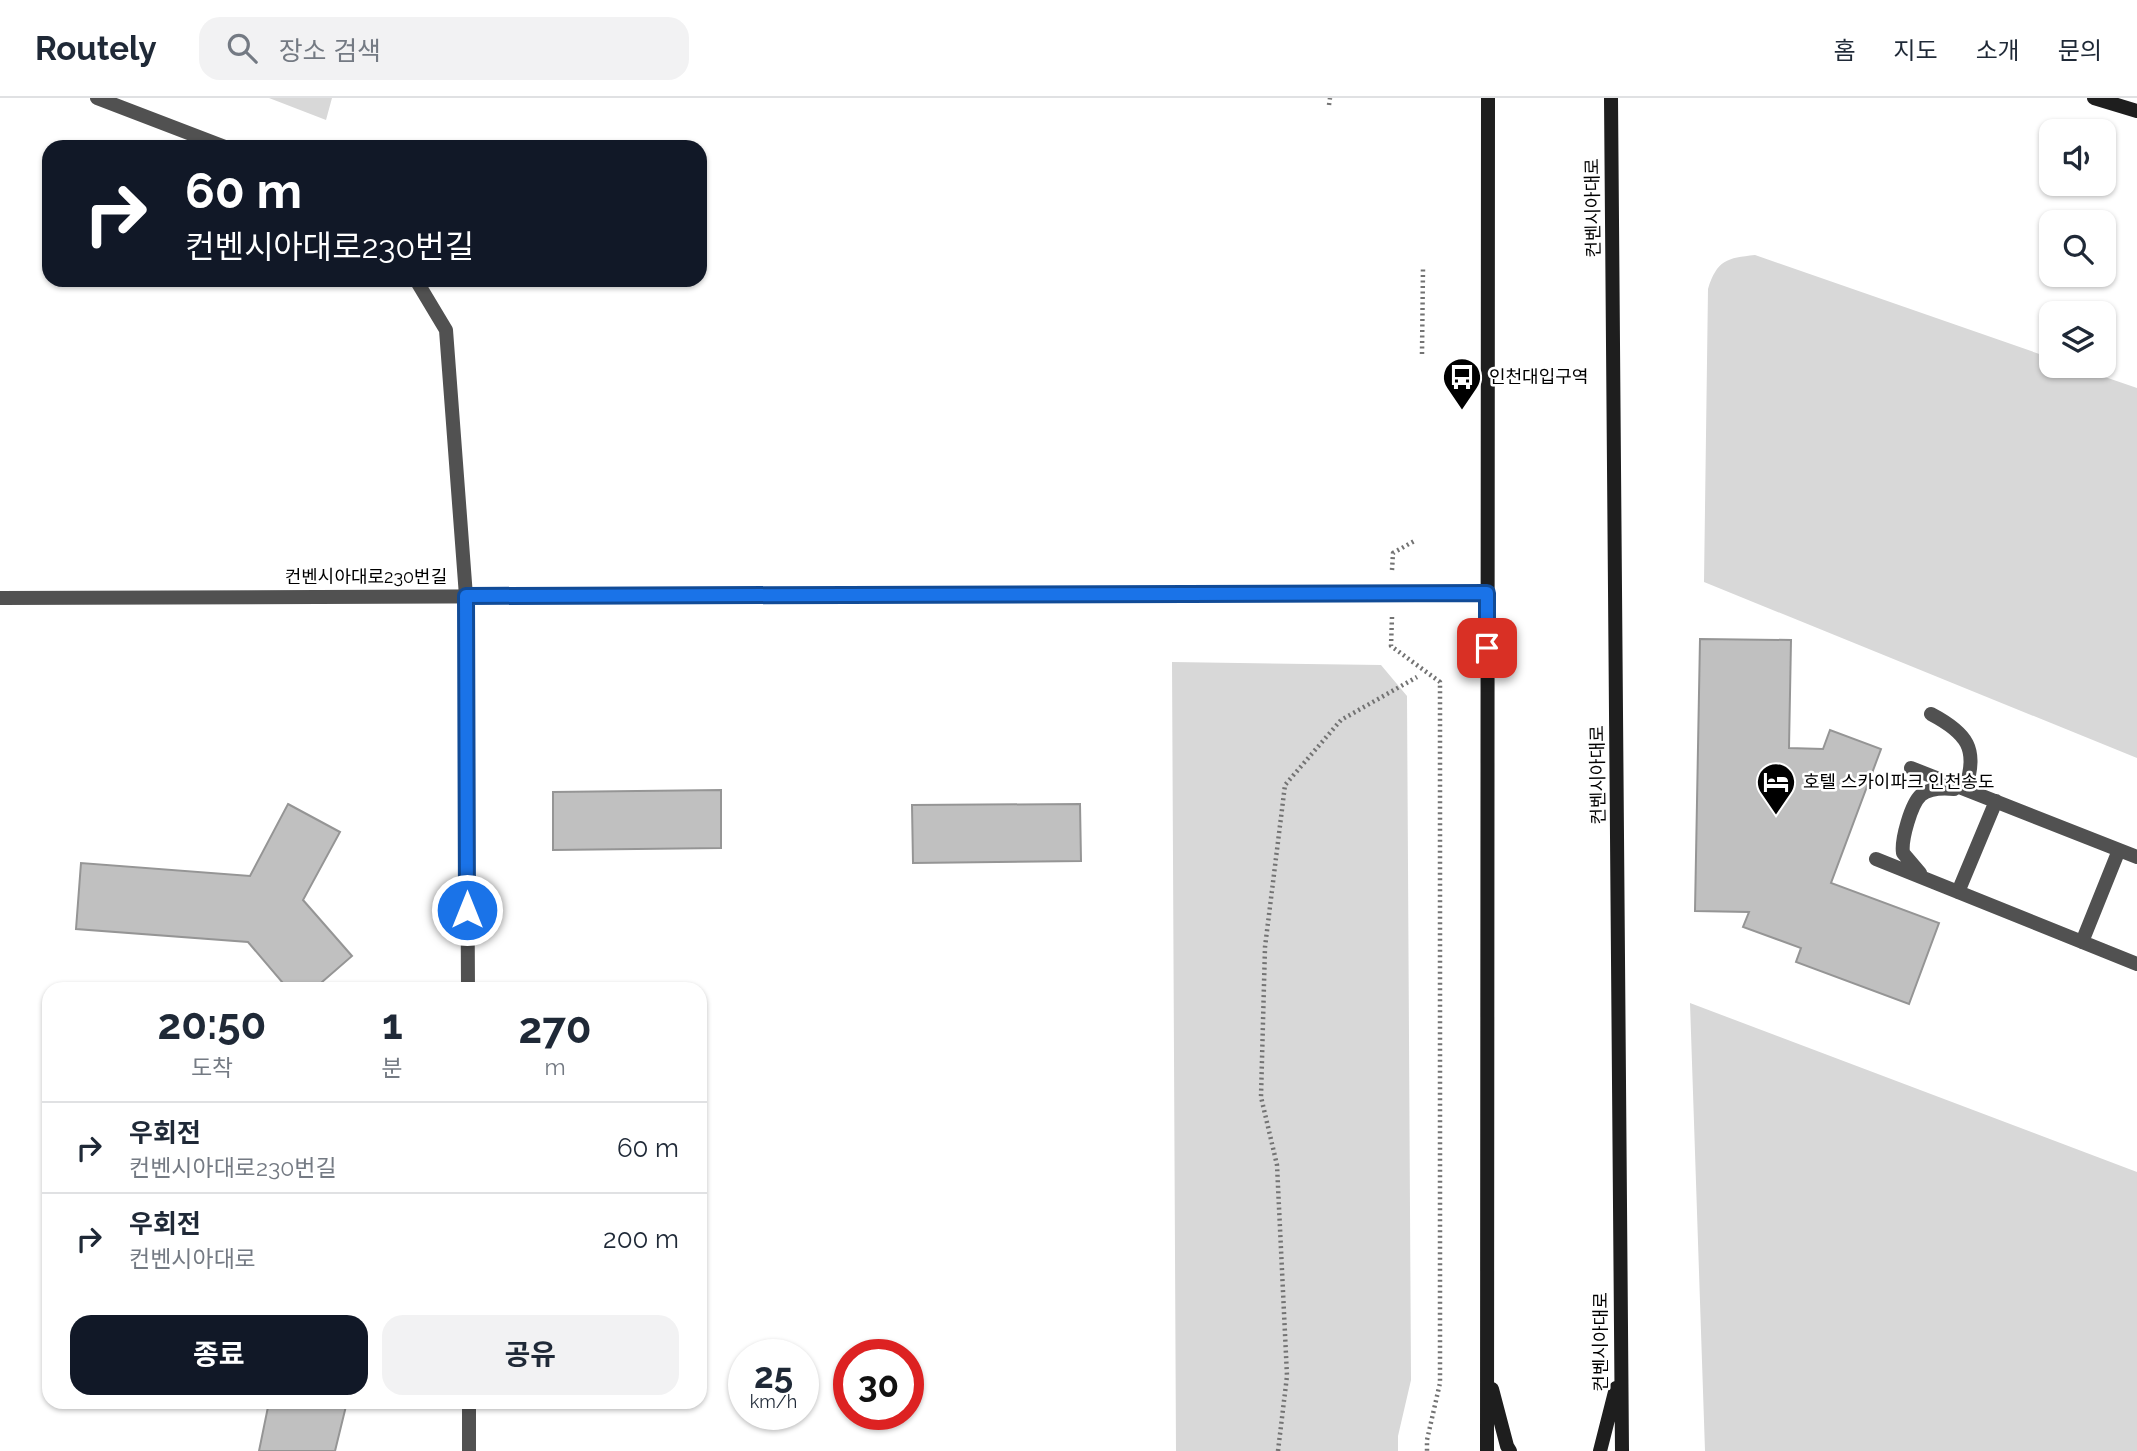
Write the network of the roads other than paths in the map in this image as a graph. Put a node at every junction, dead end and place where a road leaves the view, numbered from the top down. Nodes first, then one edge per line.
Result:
1 (97, 98) edge
2 (1487, 98) edge
3 (1611, 98) edge
4 (2094, 98) edge
5 (2137, 111) edge
6 (207, 140) edge
7 (420, 287) edge
8 (1487, 593) junction
9 (466, 596) junction
10 (0, 598) edge
11 (1931, 714) dead end
12 (1911, 768) dead end
13 (1970, 792) junction
14 (1996, 801) junction
15 (2119, 850) junction
16 (2137, 858) edge
17 (1875, 859) dead end
18 (1938, 884) junction
19 (1958, 892) junction
20 (2082, 942) junction
21 (2137, 964) edge
22 (468, 982) edge
23 (1620, 1366) junction
24 (1487, 1371) junction
25 (469, 1409) edge
26 (470, 1451) edge
27 (1487, 1451) edge
28 (1510, 1451) edge
29 (1600, 1451) edge
30 (1622, 1451) edge

1 - 6 street
2 - 8 main road
3 - 23 main road, 컨벤시아대로
4 - 5 main road
7 - 9 street
8 - 9 street, 컨벤시아대로230번길
8 - 24 main road
9 - 10 street, 컨벤시아대로230번길
9 - 22 street
11 - 13 street
12 - 13 street
13 - 14 street
13 - 18 street
14 - 15 street
14 - 19 street
15 - 16 street
15 - 20 street
17 - 18 street
18 - 19 street
19 - 20 street
20 - 21 street
23 - 29 main road
23 - 30 main road, 컨벤시아대로
24 - 27 main road
24 - 28 main road
25 - 26 street

